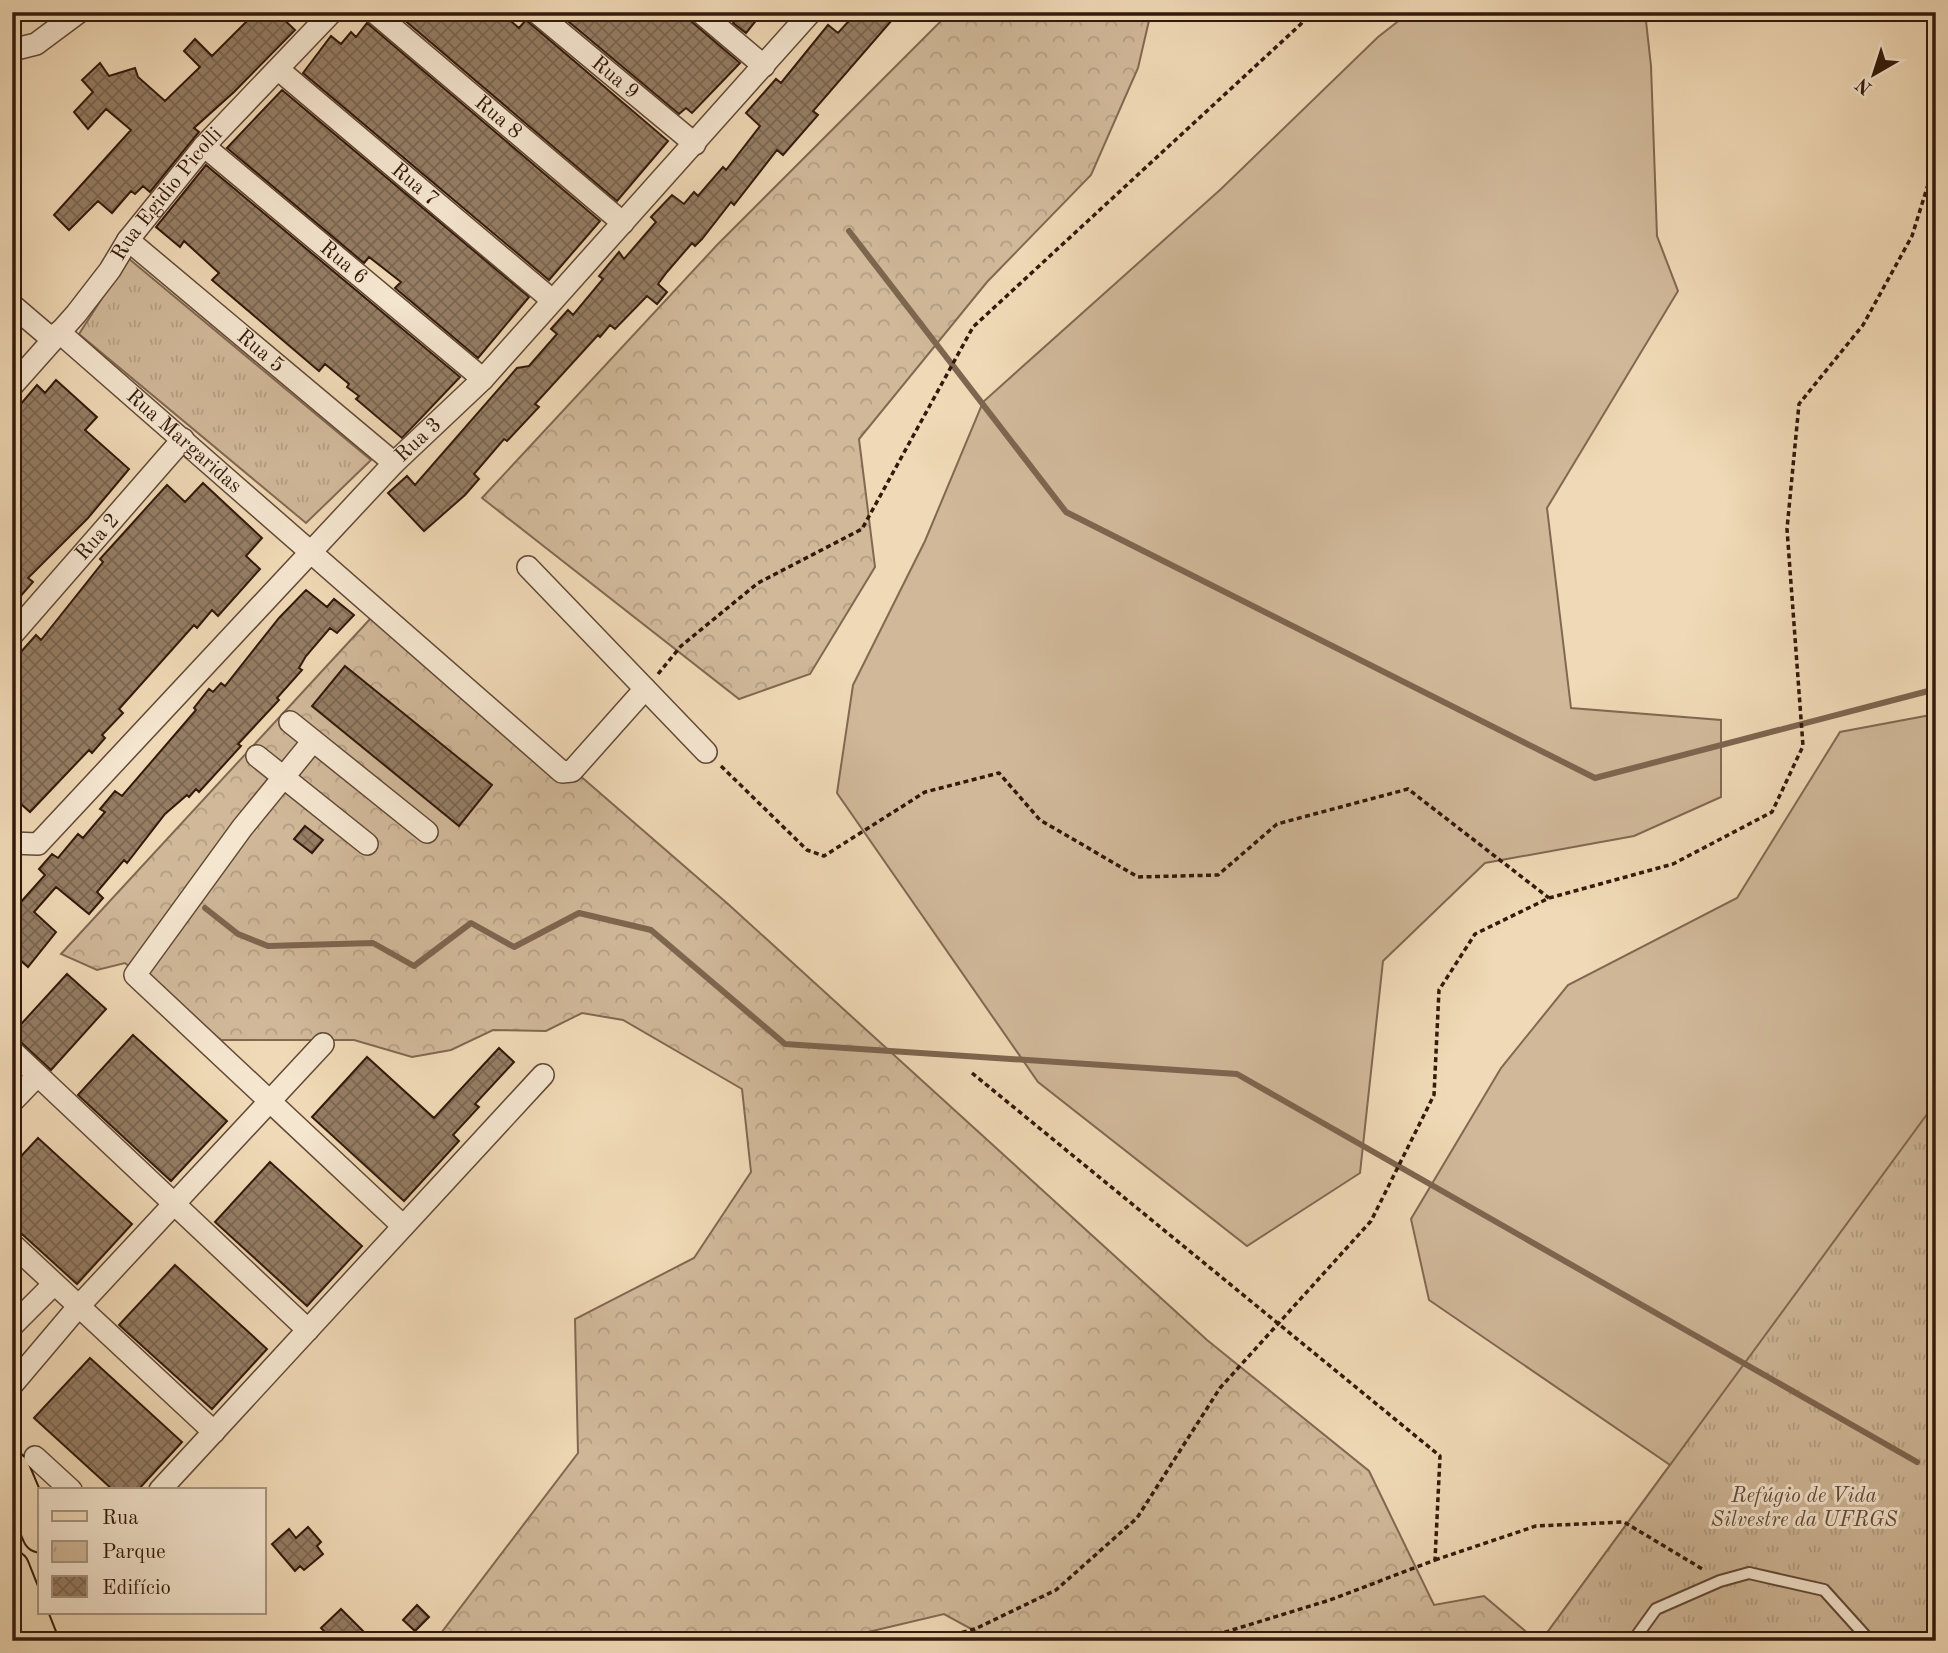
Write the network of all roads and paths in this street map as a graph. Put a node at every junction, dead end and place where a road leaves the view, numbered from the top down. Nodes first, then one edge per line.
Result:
1 (79, 12) edge
2 (332, 12) edge
3 (374, 12) edge
4 (536, 12) edge
5 (700, 12) edge
6 (811, 12) edge
7 (1307, 12) edge
8 (1930, 12) edge
9 (1936, 15) edge
10 (12, 50) edge
11 (764, 66) junction
12 (279, 70) junction
13 (695, 144) junction
14 (204, 146) junction
15 (1936, 159) edge
16 (623, 223) junction
17 (128, 240) junction
18 (552, 300) junction
19 (12, 305) edge
20 (56, 336) junction
21 (483, 379) junction
22 (12, 386) edge
23 (183, 439) junction
24 (394, 463) junction
25 (309, 552) junction
26 (528, 567) dead end
27 (12, 635) edge
28 (645, 689) junction
29 (290, 722) dead end
30 (313, 741) junction
31 (706, 752) joint
32 (257, 756) dead end
33 (284, 778) junction
34 (427, 832) dead end
35 (12, 843) edge
36 (367, 844) dead end
37 (1549, 898) junction
38 (323, 1044) dead end
39 (12, 1051) edge
40 (972, 1073) dead end
41 (543, 1075) dead end
42 (37, 1076) junction
43 (270, 1101) junction
44 (12, 1102) edge
45 (174, 1204) junction
46 (403, 1226) junction
47 (12, 1244) edge
48 (54, 1284) junction
49 (78, 1307) junction
50 (1278, 1324) junction
51 (12, 1326) edge
52 (308, 1330) junction
53 (12, 1385) edge
54 (214, 1432) junction
55 (23, 1463) edge
56 (67, 1488) edge
57 (162, 1488) edge
58 (19, 1507) edge
59 (38, 1532) edge
60 (1435, 1560) junction
61 (12, 1568) edge
62 (1720, 1581) junction
63 (53, 1614) edge
64 (41, 1641) edge
65 (54, 1641) edge
66 (929, 1641) edge
67 (1195, 1641) edge
68 (1633, 1641) edge
69 (1870, 1641) edge

1 - 10 street
2 - 12 street, Rua Egidio Picolli
3 - 16 street, Rua 8
4 - 13 street, Rua 9
5 - 11 street
6 - 11 street, Rua 3
7 - 28 path
8 - 9 path
11 - 13 street, Rua 3
12 - 14 street, Rua Egidio Picolli
12 - 18 street, Rua 7
13 - 16 street, Rua 3
14 - 17 street, Rua Egidio Picolli
14 - 21 street, Rua 6
15 - 37 path
16 - 18 street, Rua 3
17 - 20 street, Rua Egidio Picolli
17 - 24 street, Rua 5
18 - 21 street, Rua 3
19 - 20 street, Rua Margaridas
20 - 22 street, Rua Egidio Picolli
20 - 23 street, Rua Margaridas
21 - 24 street, Rua 3
23 - 25 street, Rua Margaridas
23 - 27 street, Rua 2
24 - 25 street, Rua 3
25 - 28 street, Rua Margaridas
25 - 35 street, Rua 3
26 - 28 street
28 - 31 street
29 - 30 street
30 - 33 street
30 - 34 street
31 - 37 path
32 - 33 street
33 - 36 street
33 - 43 street
37 - 50 path
38 - 43 street
39 - 42 street
40 - 50 path
41 - 46 street
42 - 44 street
42 - 45 street
43 - 45 street
43 - 46 street
45 - 49 street
45 - 52 street
46 - 52 street
47 - 48 street
48 - 49 street
48 - 51 street
49 - 53 street
49 - 54 street
50 - 60 path
50 - 66 path
52 - 54 street
54 - 57 street
55 - 56 street
55 - 58 main road
58 - 59 main road
60 - 62 path
60 - 67 path
61 - 64 main road
62 - 68 lane
62 - 69 lane
63 - 65 main road

